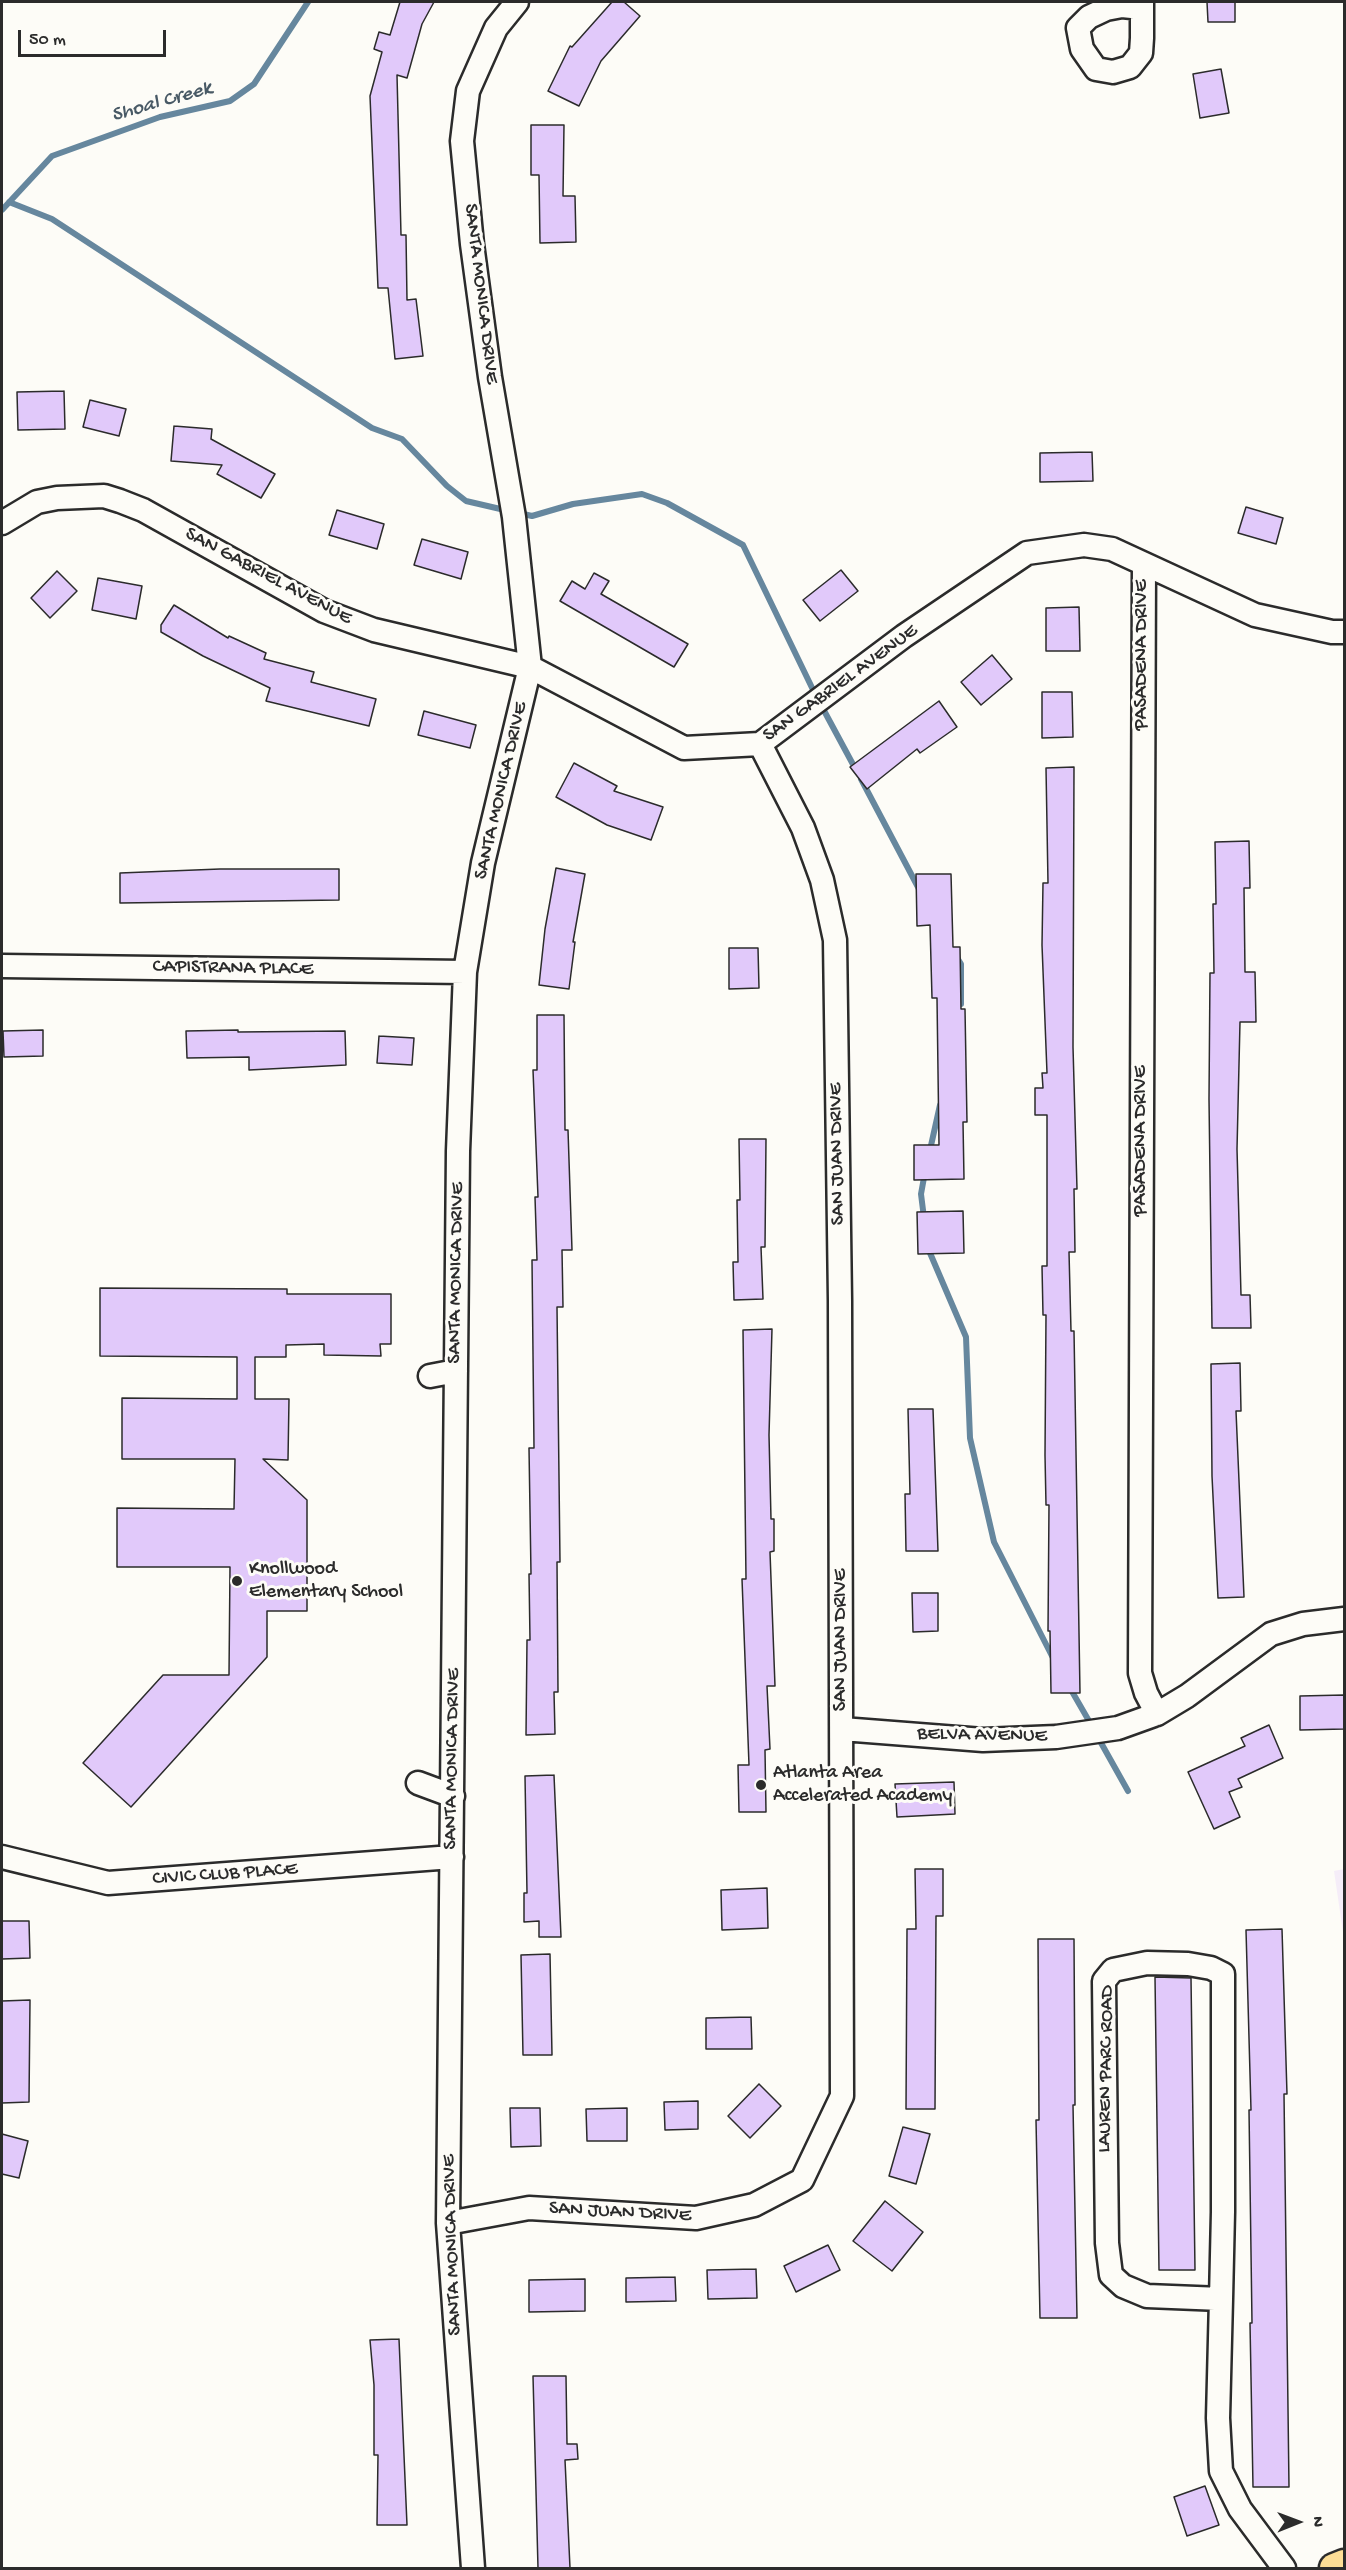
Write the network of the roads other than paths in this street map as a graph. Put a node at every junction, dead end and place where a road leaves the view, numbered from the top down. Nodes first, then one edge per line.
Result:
1 (517, 2) edge
2 (2, 523) edge
3 (1144, 564) junction
4 (1344, 632) edge
5 (530, 667) junction
6 (760, 744) junction
7 (2, 966) edge
8 (465, 972) junction
9 (456, 1371) junction
10 (430, 1376) dead end
11 (1344, 1619) edge
12 (1157, 1713) junction
13 (842, 1729) junction
14 (418, 1783) dead end
15 (453, 1796) junction
16 (2, 1857) edge
17 (452, 1857) junction
18 (448, 2223) junction
19 (1221, 2299) junction
20 (1344, 2564) edge
21 (473, 2568) edge
22 (1284, 2568) edge
23 (1334, 2568) edge

1 - 5 street, SANTA MONICA DRIVE
2 - 5 street, SAN GABRIEL AVENUE
3 - 4 street, SAN GABRIEL AVENUE
3 - 6 street, SAN GABRIEL AVENUE
3 - 12 street, PASADENA DRIVE
5 - 6 street, SAN GABRIEL AVENUE
5 - 8 street, SANTA MONICA DRIVE
6 - 13 street, SAN JUAN DRIVE
7 - 8 street, CAPISTRANA PLACE
8 - 9 street, SANTA MONICA DRIVE
9 - 10 street
9 - 15 street, SANTA MONICA DRIVE
11 - 12 street, BELVA AVENUE
12 - 13 street, BELVA AVENUE
13 - 18 street, SAN JUAN DRIVE
14 - 15 street
15 - 17 street, SANTA MONICA DRIVE
16 - 17 street, CIVIC CLUB PLACE
17 - 18 street, SANTA MONICA DRIVE
18 - 21 street, SANTA MONICA DRIVE
19 - 19 street, LAUREN PARC ROAD
19 - 22 street, LAUREN PARC ROAD
20 - 23 main road

